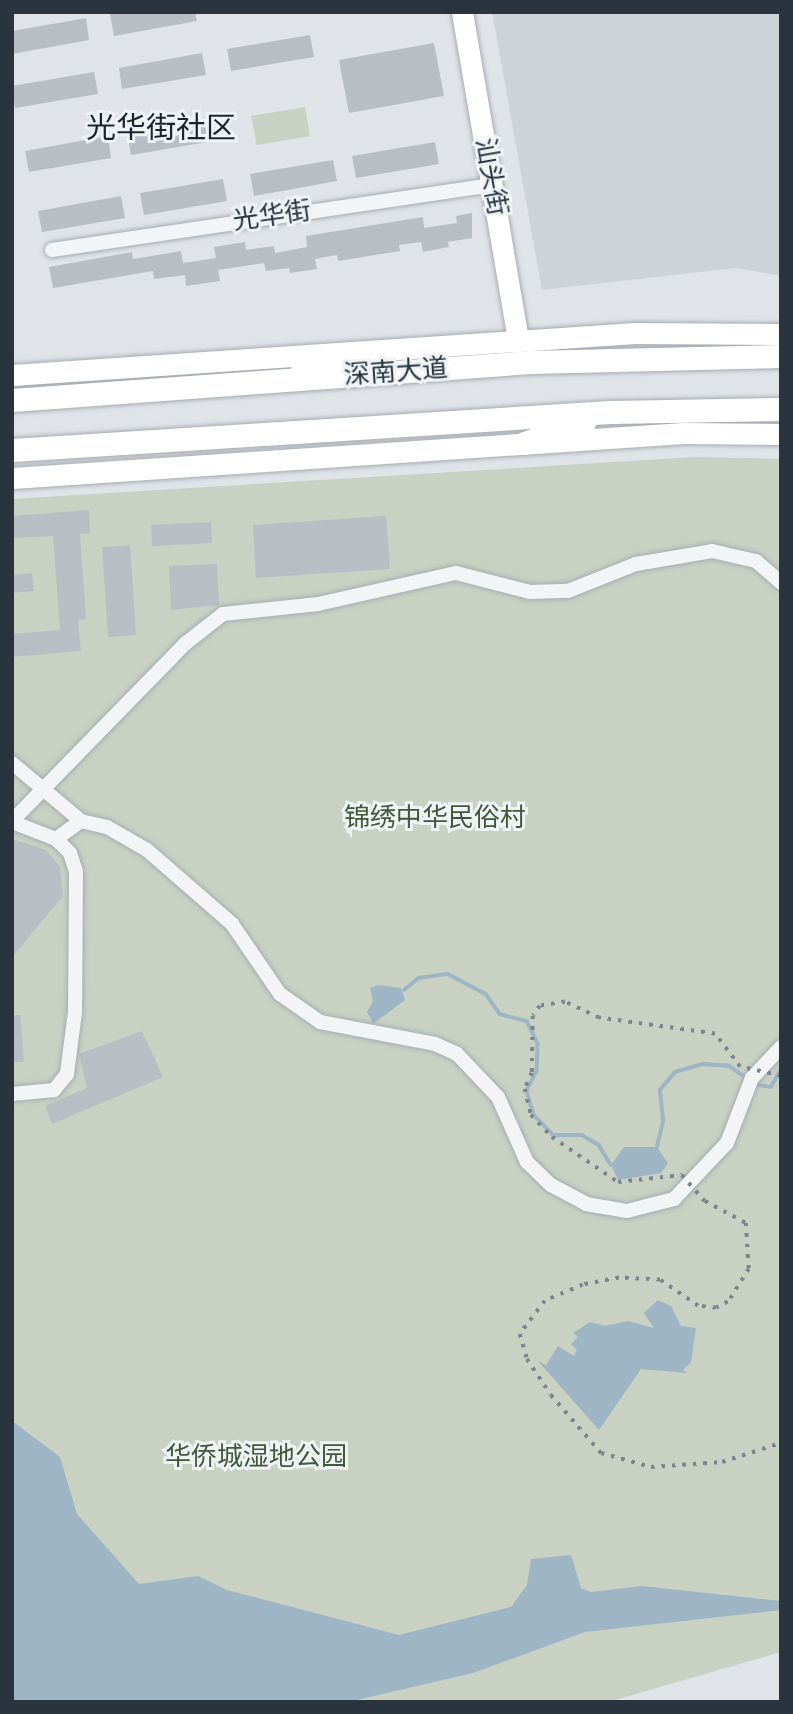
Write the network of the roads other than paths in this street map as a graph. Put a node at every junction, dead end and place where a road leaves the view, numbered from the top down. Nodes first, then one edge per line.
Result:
1 (462, 12) edge
2 (492, 185) junction
3 (52, 250) dead end
4 (781, 334) edge
5 (518, 341) junction
6 (359, 353) junction
7 (781, 356) edge
8 (12, 375) edge
9 (264, 383) junction
10 (12, 400) edge
11 (781, 409) edge
12 (610, 412) junction
13 (781, 434) edge
14 (524, 443) junction
15 (12, 450) edge
16 (12, 478) edge
17 (781, 583) edge
18 (12, 764) edge
19 (44, 793) junction
20 (81, 821) junction
21 (12, 822) edge
22 (56, 839) junction
23 (781, 1047) edge
24 (12, 1094) edge

1 - 2 main road, 汕头街
2 - 3 street, 光华街
2 - 5 main road, 汕头街
4 - 5 main road
5 - 6 main road
6 - 8 main road
6 - 9 main road
7 - 9 main road, 深南大道
9 - 10 main road, 深南大道
11 - 12 main road, 深南大道
12 - 14 main road
12 - 15 main road, 深南大道
13 - 14 main road
14 - 16 main road
17 - 19 street
18 - 19 street
19 - 20 street
19 - 21 street
20 - 22 street
20 - 23 street
21 - 22 street
22 - 24 street

